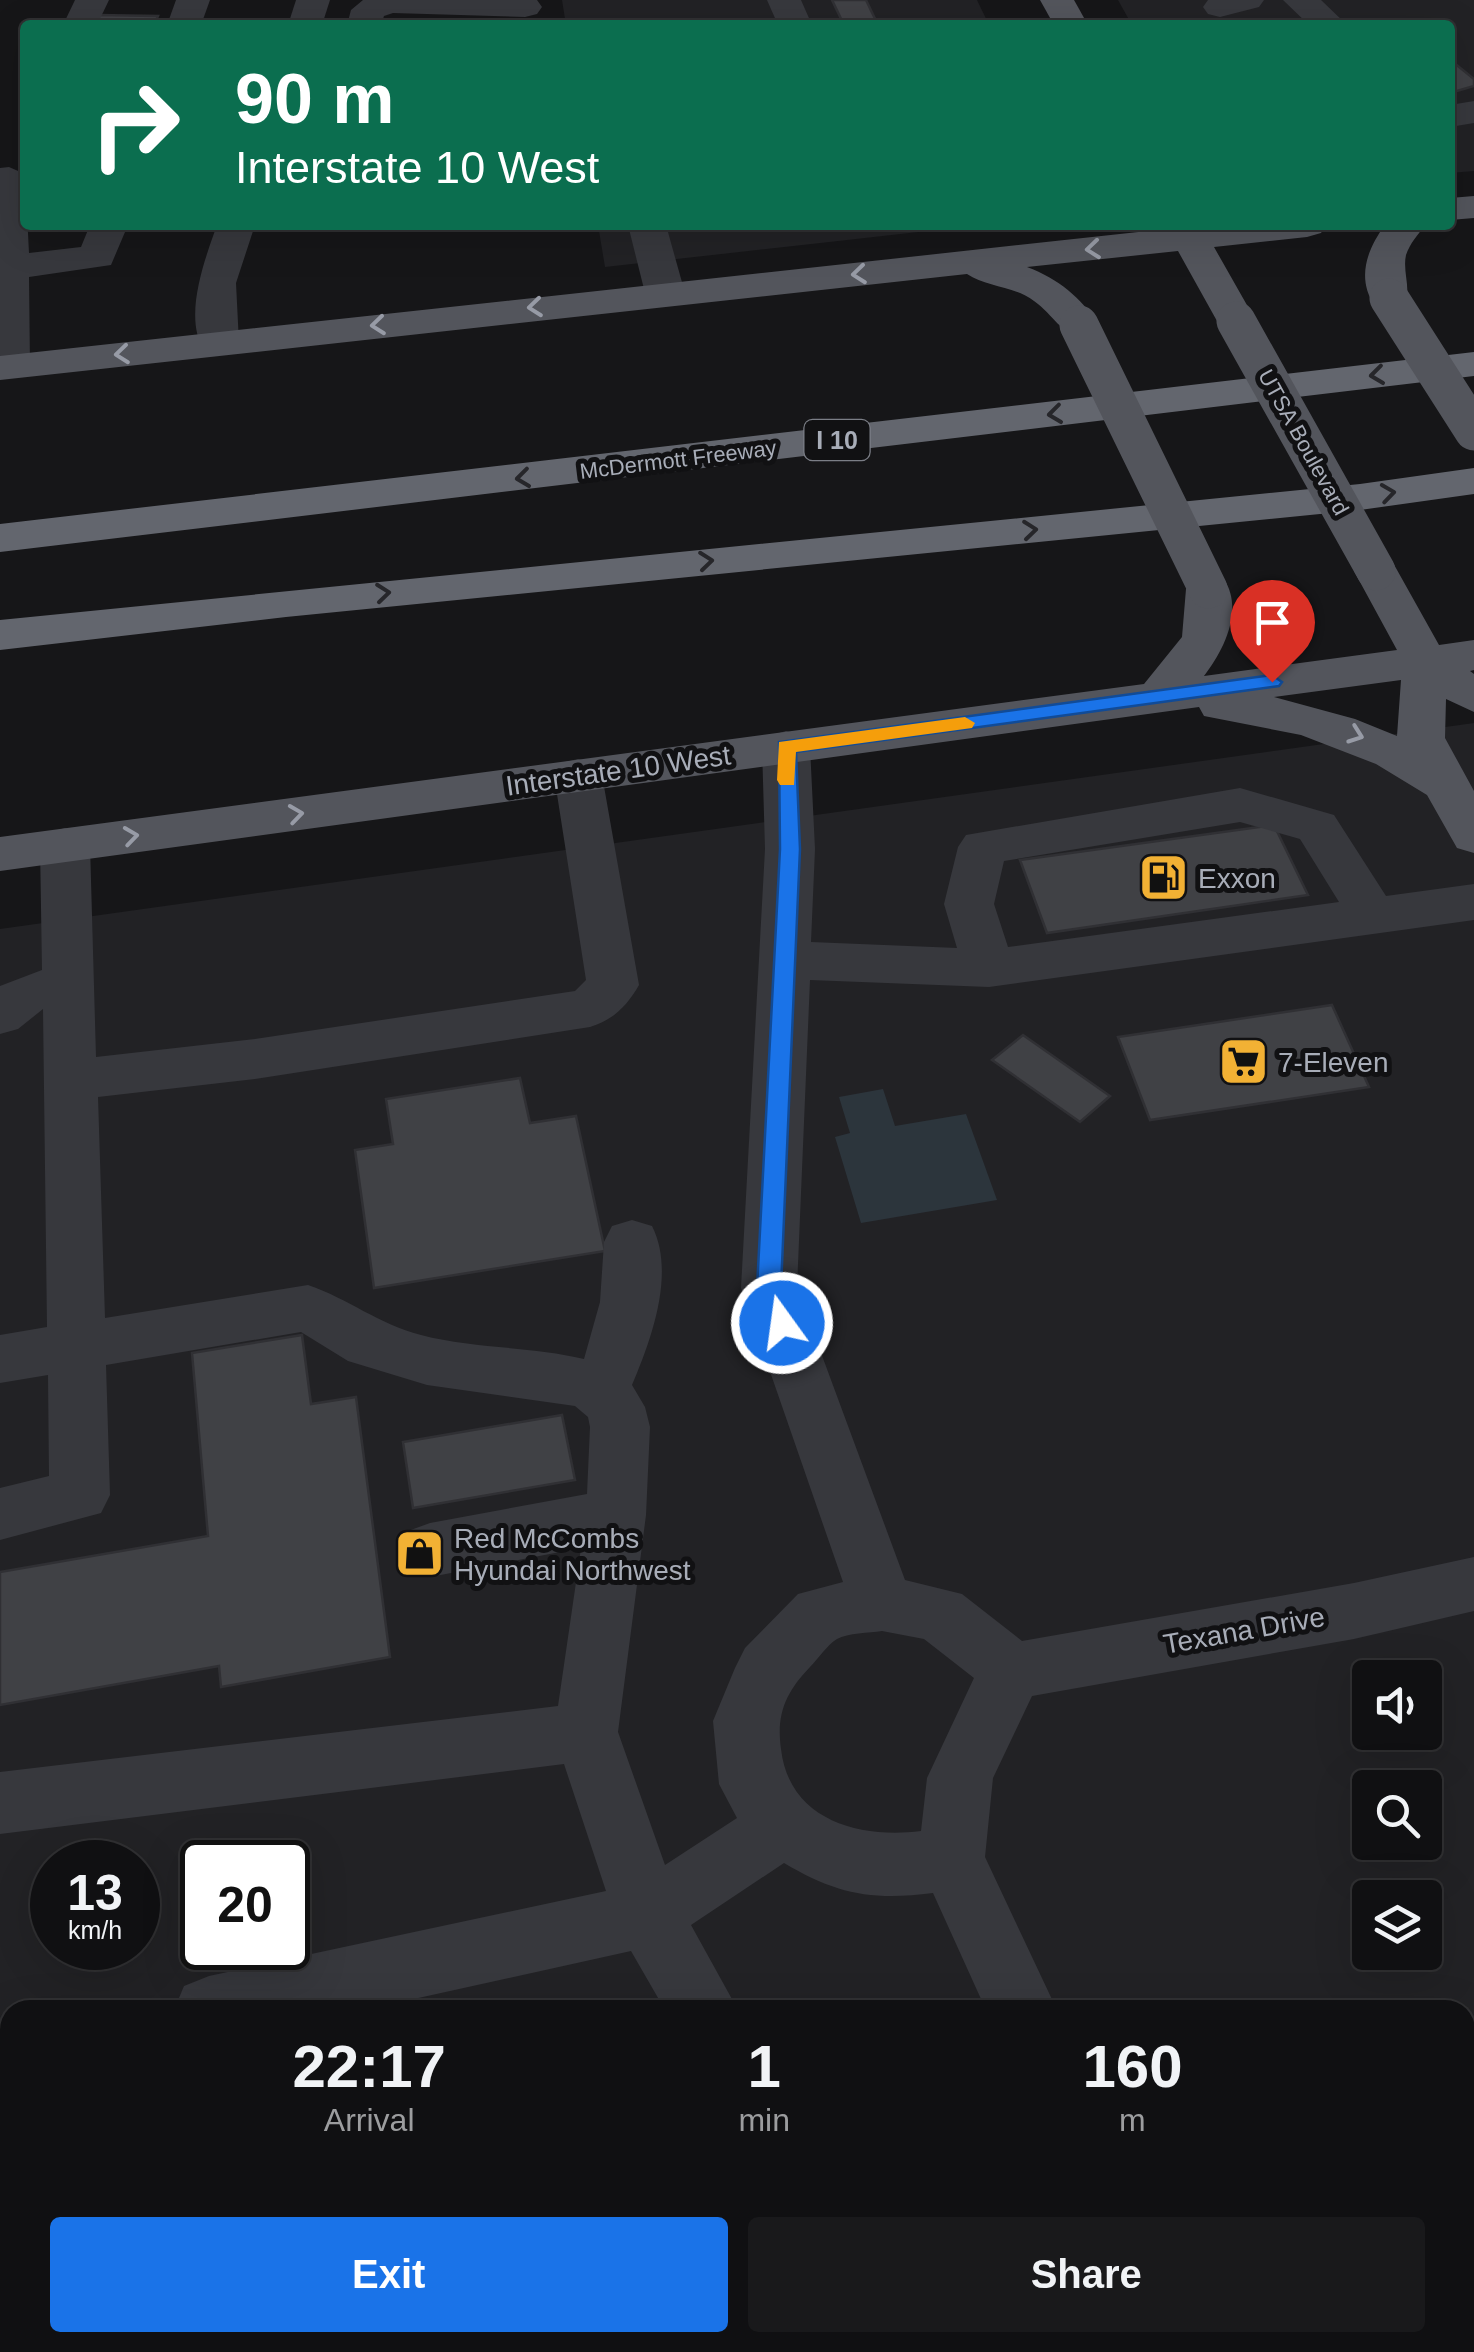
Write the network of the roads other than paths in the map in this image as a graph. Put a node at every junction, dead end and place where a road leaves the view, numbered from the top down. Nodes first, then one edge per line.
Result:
1 (1300, 0) edge
2 (525, 11) edge
3 (365, 20) edge
4 (1324, 20) edge
5 (12, 167) edge
6 (107, 230) edge
7 (234, 230) edge
8 (648, 230) edge
9 (1027, 230) edge
10 (1401, 230) edge
11 (1186, 231) edge
12 (956, 264) junction
13 (10, 268) junction
14 (665, 293) junction
15 (219, 343) junction
16 (1474, 364) edge
17 (5, 367) edge
18 (1474, 431) edge
19 (1474, 482) edge
20 (0, 514) edge
21 (201, 516) junction
22 (0, 538) edge
23 (286, 603) junction
24 (0, 635) edge
25 (1474, 655) edge
26 (0, 659) edge
27 (1425, 660) junction
28 (1474, 697) edge
29 (1158, 698) junction
30 (786, 747) junction
31 (578, 775) junction
32 (1446, 784) junction
33 (1474, 836) edge
34 (65, 845) junction
35 (0, 854) edge
36 (1474, 902) edge
37 (1373, 916) junction
38 (784, 960) junction
39 (989, 968) junction
40 (68, 981) junction
41 (0, 1015) edge
42 (70, 1080) junction
43 (632, 1242) dead end
44 (75, 1349) junction
45 (0, 1359) edge
46 (600, 1390) junction
47 (0, 1514) edge
48 (616, 1515) junction
49 (430, 1550) dead end
50 (1474, 1584) edge
51 (882, 1603) junction
52 (1012, 1672) junction
53 (586, 1732) junction
54 (0, 1803) edge
55 (782, 1826) junction
56 (950, 1858) junction
57 (648, 1914) junction
58 (255, 2000) edge
59 (697, 2000) edge
60 (1017, 2000) edge

1 - 4 street
2 - 3 street
5 - 13 street
6 - 13 street
7 - 15 street
8 - 14 street
9 - 12 main road
10 - 18 main road, bridge
11 -> 12 main road
11 - 27 main road, UTSA Boulevard, bridge
12 -> 14 main road
12 - 29 main road, bridge
13 - 17 street
14 -> 15 main road
15 -> 17 main road
16 -> 21 highway, McDermott Freeway / I 10
23 -> 19 highway
20 - 21 highway
21 - 22 highway, McDermott Freeway / I 10
23 - 24 highway
23 - 26 highway
25 - 27 main road, Interstate 10 West
27 - 28 main road, UTSA Boulevard
27 - 29 main road, Interstate 10 West
27 - 32 main road
29 - 30 main road, Interstate 10 West
29 -> 32 main road
30 - 31 main road, Interstate 10 West
30 - 38 street
34 -> 31 main road, Interstate 10 West
31 - 42 street
32 - 33 main road
34 - 35 main road, Interstate 10 West
34 - 40 street
36 - 37 street
37 - 39 street
37 - 39 street
38 - 39 street
38 - 51 street
40 - 41 street
40 - 42 street
42 - 44 street
43 - 46 street
44 - 45 street
44 - 46 street
44 - 47 street
46 - 48 street
48 - 49 street
48 - 53 street
50 - 52 street, Texana Drive
51 - 52 street
51 - 55 street
52 - 56 street
53 - 54 street
53 - 57 street
55 - 56 street
55 - 57 street
56 - 60 street
57 - 58 street
57 - 59 street

